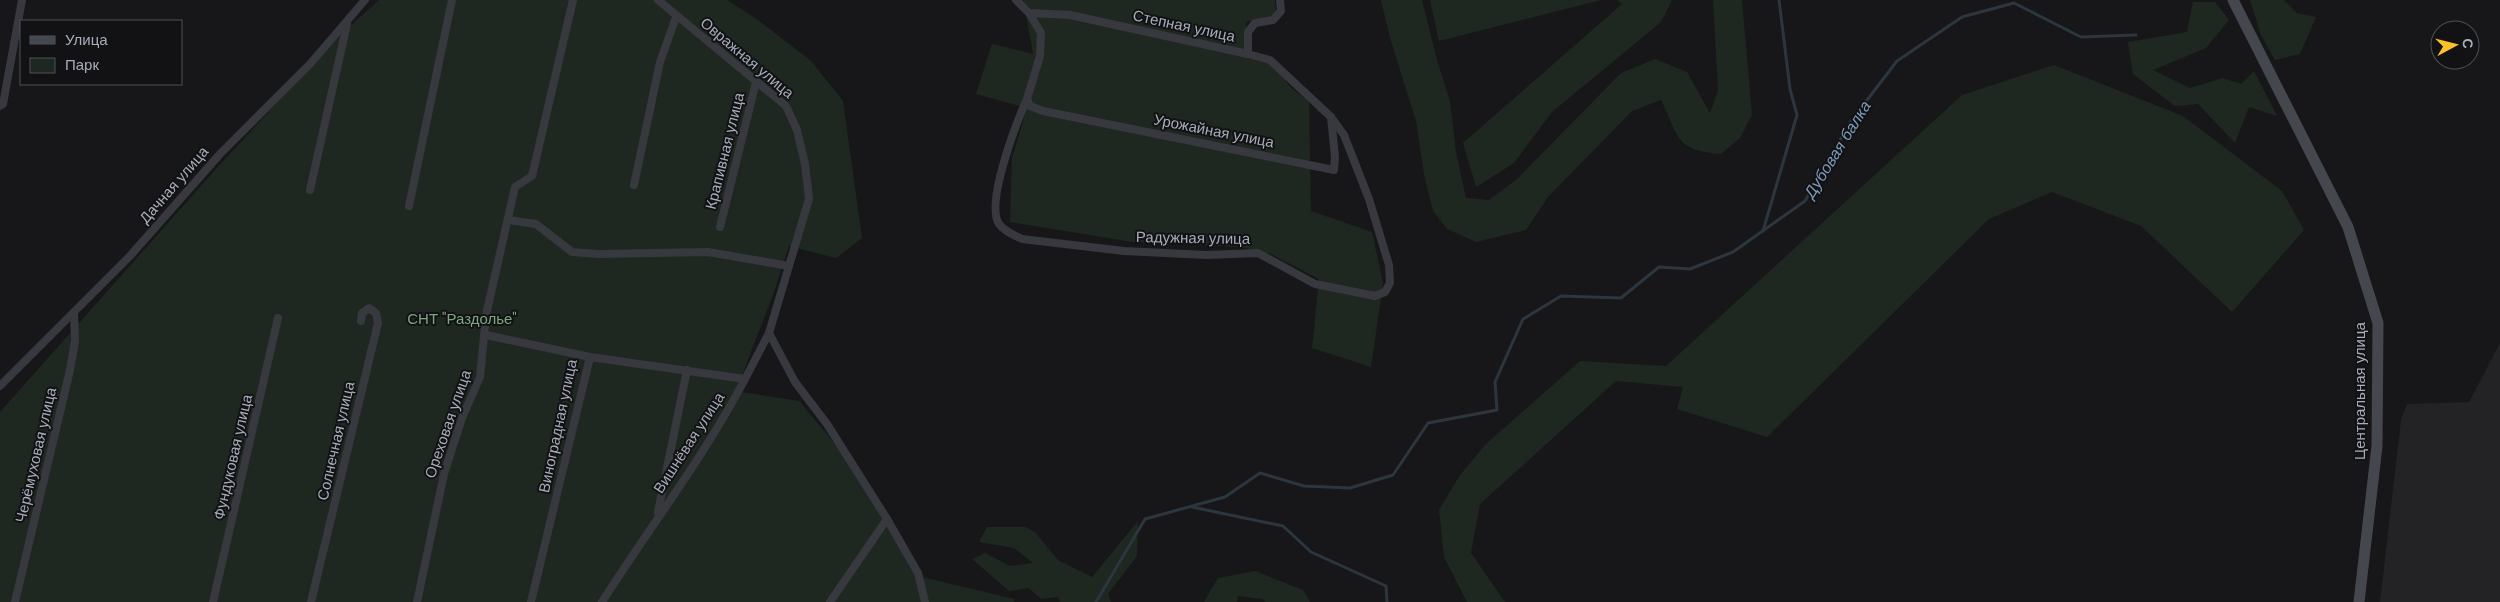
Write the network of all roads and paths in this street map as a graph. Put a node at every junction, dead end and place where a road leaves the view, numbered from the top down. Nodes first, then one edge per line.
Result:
1 (22, 0) edge
2 (365, 0) edge
3 (452, 0) edge
4 (573, 0) edge
5 (658, 0) edge
6 (1016, 0) edge
7 (1280, 0) edge
8 (2233, 0) edge
9 (1029, 13) junction
10 (676, 17) junction
11 (347, 21) junction
12 (1248, 54) junction
13 (756, 82) junction
14 (1026, 99) junction
15 (1, 105) edge
16 (1331, 117) junction
17 (634, 185) dead end
18 (310, 190) dead end
19 (409, 206) dead end
20 (508, 220) junction
21 (720, 227) dead end
22 (789, 266) junction
23 (74, 313) junction
24 (278, 318) dead end
25 (361, 321) dead end
26 (769, 332) junction
27 (486, 335) junction
28 (590, 357) junction
29 (687, 370) junction
30 (745, 379) junction
31 (0, 386) edge
32 (657, 516) junction
33 (887, 519) junction
34 (15, 602) edge
35 (213, 602) edge
36 (312, 602) edge
37 (417, 602) edge
38 (531, 602) edge
39 (602, 602) edge
40 (830, 602) edge
41 (925, 602) edge
42 (2359, 602) edge

1 - 15 street
2 - 11 street, Дачная улица
3 - 19 street
4 - 20 street, Ореховая улица
5 - 10 street, Овражная улица
6 - 9 street
7 - 12 street, Степная улица
8 - 42 street, Центральная улица
9 - 12 street, Степная улица
9 - 14 street
10 - 13 street, Овражная улица
10 - 17 street
11 - 18 street
11 - 23 street, Дачная улица
12 - 16 street
13 - 21 street, Крапивная улица
13 - 22 street, Овражная улица
14 - 16 street, Урожайная улица
14 - 16 street, Радужная улица
20 - 22 street
20 - 27 street, Ореховая улица
22 - 26 street, Овражная улица
23 - 31 street, Дачная улица
23 - 34 street, Черёмуховая улица
24 - 35 street, Фундуковая улица
25 - 36 street, Солнечная улица
26 - 30 street, Овражная улица
26 - 33 street
27 - 28 street, Виноградная улица
27 - 37 street, Ореховая улица
28 - 29 street, Вишнёвая улица
28 - 38 street, Виноградная улица
29 - 30 street, Вишнёвая улица
29 - 32 street
30 - 32 street, Вишнёвая улица
32 - 39 street, Вишнёвая улица
33 - 40 street
33 - 41 street

